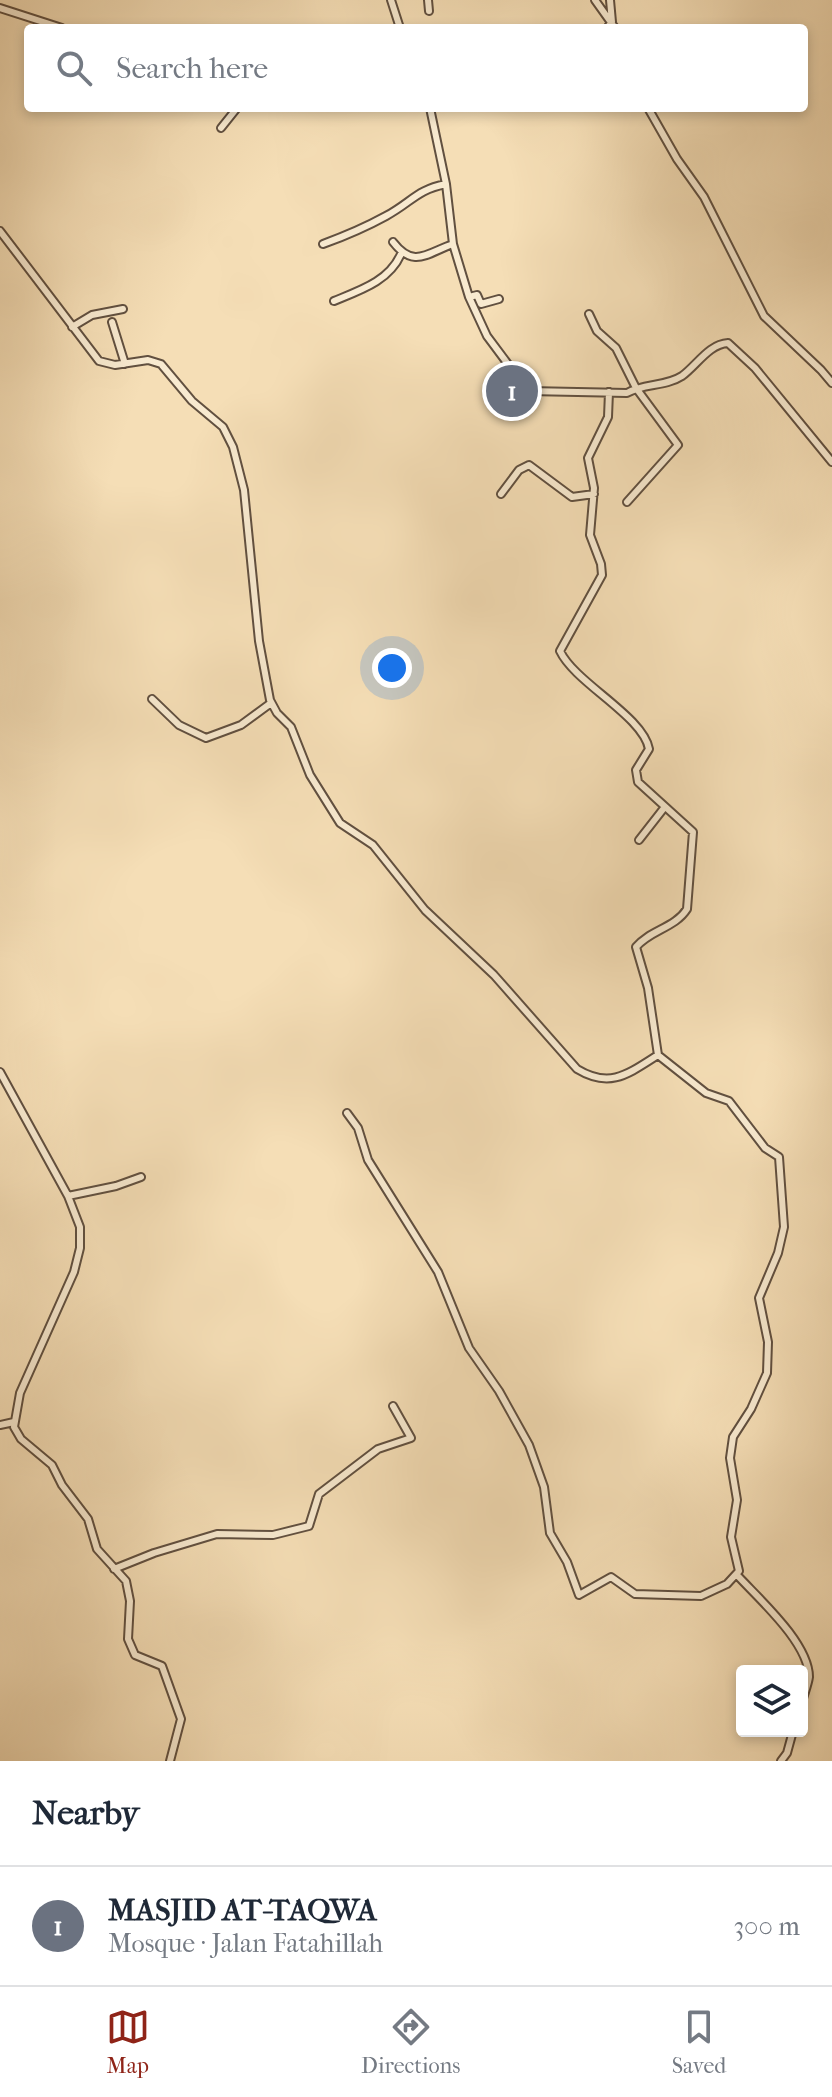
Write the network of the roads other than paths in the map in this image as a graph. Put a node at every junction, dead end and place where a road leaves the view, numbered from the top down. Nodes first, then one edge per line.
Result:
1 (391, 0) edge
2 (428, 0) edge
3 (595, 0) edge
4 (610, 0) edge
5 (0, 8) edge
6 (429, 11) dead end
7 (50, 24) edge
8 (399, 24) edge
9 (611, 24) edge
10 (612, 24) edge
11 (234, 112) edge
12 (431, 112) edge
13 (650, 112) edge
14 (221, 128) dead end
15 (446, 184) junction
16 (0, 231) edge
17 (393, 242) dead end
18 (323, 244) dead end
19 (453, 244) junction
20 (401, 254) junction
21 (469, 297) junction
22 (499, 299) dead end
23 (334, 301) dead end
24 (123, 309) dead end
25 (589, 314) dead end
26 (112, 322) dead end
27 (72, 327) junction
28 (125, 364) junction
29 (832, 383) edge
30 (636, 388) junction
31 (609, 392) junction
32 (832, 462) edge
33 (501, 494) dead end
34 (594, 494) junction
35 (627, 502) dead end
36 (152, 699) dead end
37 (271, 703) junction
38 (664, 808) junction
39 (639, 840) dead end
40 (658, 1055) junction
41 (0, 1072) edge
42 (347, 1113) dead end
43 (141, 1177) dead end
44 (68, 1196) junction
45 (393, 1406) dead end
46 (14, 1422) junction
47 (0, 1425) edge
48 (114, 1569) junction
49 (737, 1575) junction
50 (806, 1665) edge
51 (791, 1737) edge
52 (170, 1761) edge
53 (781, 1761) edge

1 - 8 street
2 - 6 street
3 - 9 street
4 - 10 street
5 - 7 street
11 - 14 street
12 - 15 street
13 - 29 street
15 - 18 street
15 - 19 street
16 - 27 street
17 - 20 street
19 - 20 street
19 - 21 street
20 - 23 street
21 - 22 street
21 - 31 street
24 - 27 street
25 - 30 street
26 - 28 street
27 - 28 street
28 - 37 street
30 - 31 street
30 - 32 street
30 - 35 street
31 - 34 street
33 - 34 street
34 - 38 street
36 - 37 street
37 - 40 street
38 - 39 street
38 - 40 street
40 - 49 street
41 - 44 street
42 - 49 street
43 - 44 street
44 - 46 street
45 - 48 street
46 - 47 street
46 - 48 street
48 - 52 street
49 - 50 street
51 - 53 street

